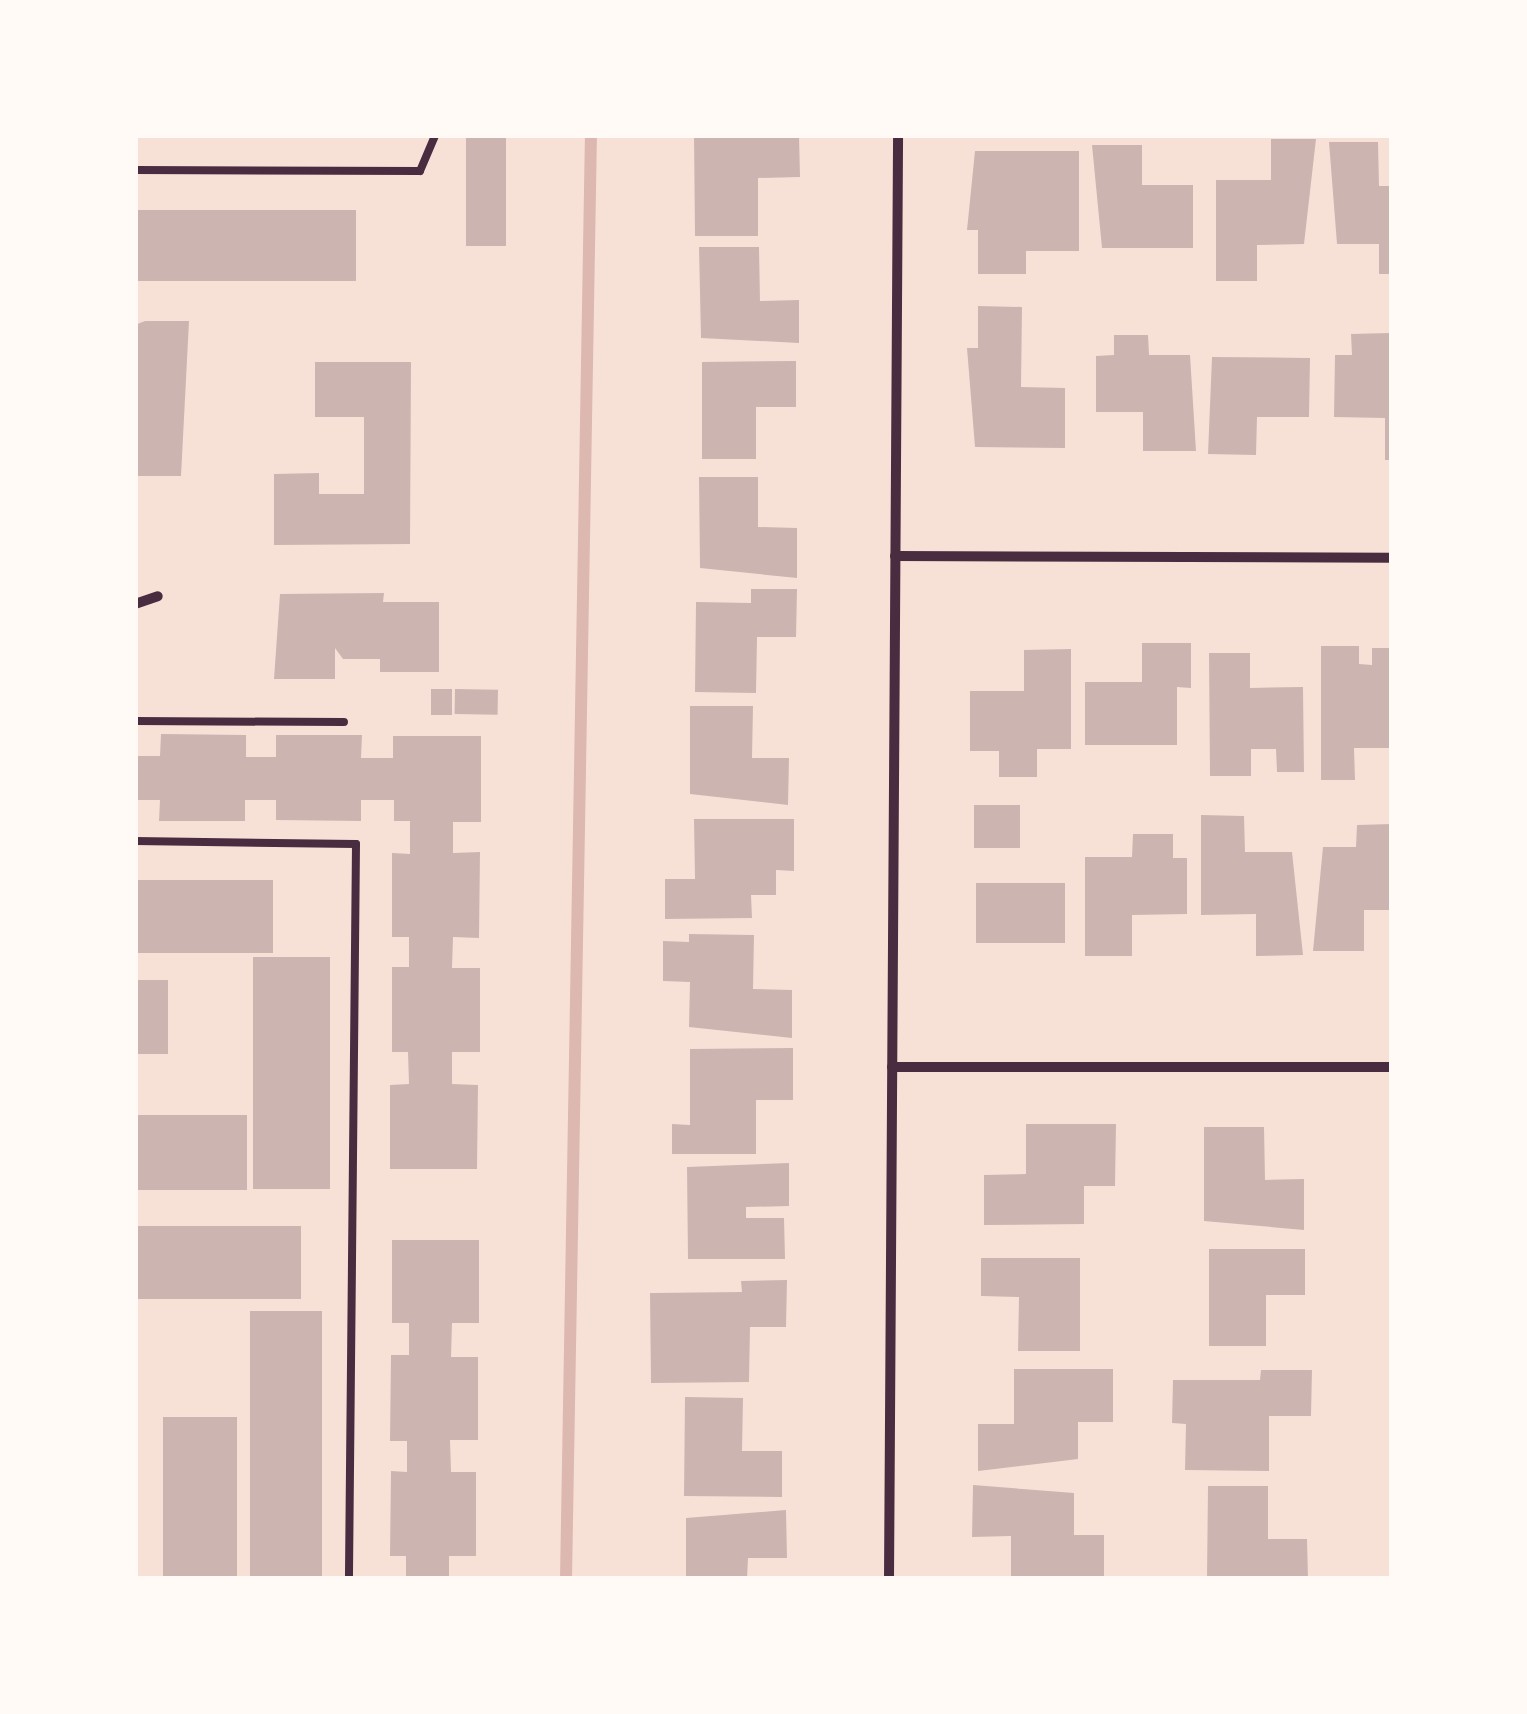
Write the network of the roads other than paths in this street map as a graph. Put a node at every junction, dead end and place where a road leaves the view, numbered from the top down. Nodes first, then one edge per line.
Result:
1 (436, 135) edge
2 (898, 135) edge
3 (135, 170) edge
4 (896, 556) junction
5 (1392, 558) edge
6 (158, 596) dead end
7 (135, 604) edge
8 (135, 721) edge
9 (344, 722) dead end
10 (135, 840) edge
11 (892, 1067) junction
12 (1392, 1067) edge
13 (349, 1579) edge
14 (889, 1579) edge

1 - 3 lane
2 - 4 street
4 - 5 street
4 - 11 street
6 - 7 street
8 - 9 lane
10 - 13 lane
11 - 12 street
11 - 14 street

